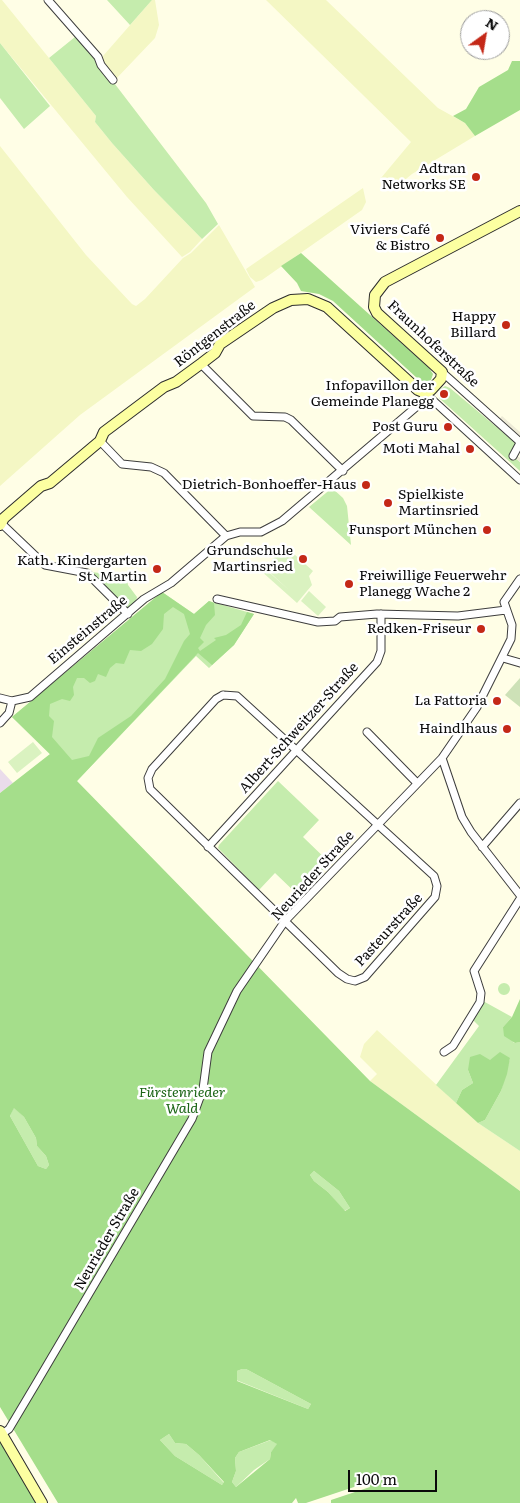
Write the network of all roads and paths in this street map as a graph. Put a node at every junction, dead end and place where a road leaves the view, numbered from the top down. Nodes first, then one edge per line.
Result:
1 (48, 0) edge
2 (113, 80) dead end
3 (520, 210) edge
4 (200, 364) junction
5 (442, 372) junction
6 (425, 393) junction
7 (517, 439) edge
8 (100, 441) junction
9 (516, 457) edge
10 (343, 471) junction
11 (520, 480) edge
12 (1, 524) edge
13 (226, 536) junction
14 (520, 579) edge
15 (217, 599) dead end
16 (506, 610) junction
17 (128, 614) junction
18 (381, 614) junction
19 (503, 658) junction
20 (520, 663) edge
21 (0, 698) edge
22 (12, 701) junction
23 (0, 723) edge
24 (367, 732) dead end
25 (296, 750) junction
26 (442, 758) junction
27 (417, 783) junction
28 (520, 803) edge
29 (377, 824) junction
30 (208, 847) junction
31 (482, 847) junction
32 (520, 895) edge
33 (520, 900) edge
34 (285, 922) junction
35 (444, 1052) dead end
36 (1, 1433) edge
37 (42, 1503) edge

1 - 2 street
3 - 5 street, Fraunhoferstraße
4 - 6 street, Röntgenstraße
4 - 8 street, Röntgenstraße
4 - 10 street
5 - 6 street
5 - 7 street, Fraunhoferstraße
6 - 10 street
6 - 11 street, Röntgenstraße
7 - 9 street
8 - 12 street, Röntgenstraße
8 - 13 street
10 - 13 street
12 - 17 street
13 - 17 street, Einsteinstraße
14 - 16 street
15 - 18 street
16 - 18 street
16 - 19 street, Neurieder Straße
17 - 22 street, Einsteinstraße
18 - 25 street, Albert-Schweitzer-Straße
19 - 20 street
19 - 26 street, Neurieder Straße
21 - 22 street
22 - 23 street
24 - 27 street
25 - 29 street, Pasteurstraße
25 - 30 street, Albert-Schweitzer-Straße
25 - 30 street, Pasteurstraße
26 - 27 street, Neurieder Straße
26 - 31 street
27 - 29 street, Neurieder Straße
28 - 31 street
29 - 34 street, Neurieder Straße
29 - 34 street, Pasteurstraße
30 - 34 street, Pasteurstraße
31 - 32 street
33 - 35 street
34 - 36 street, Neurieder Straße
36 - 37 street

